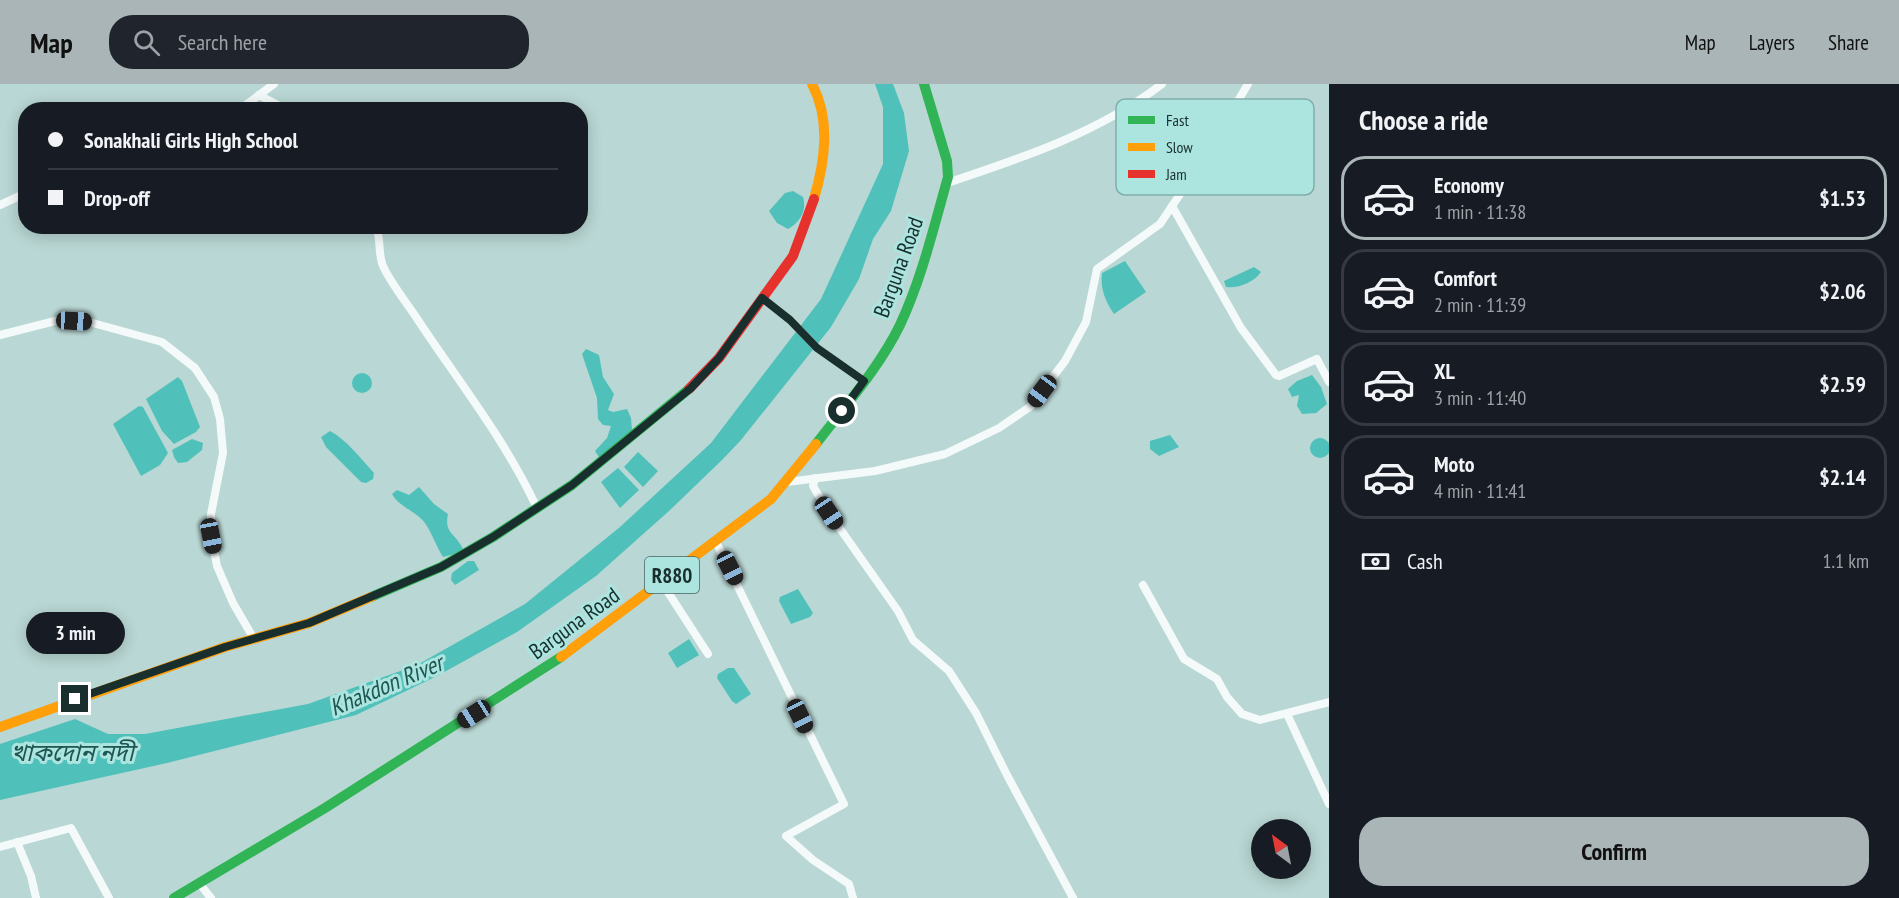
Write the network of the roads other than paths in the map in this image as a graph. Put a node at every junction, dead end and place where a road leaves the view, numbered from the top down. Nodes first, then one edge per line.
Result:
1 (274, 84) edge
2 (812, 84) edge
3 (924, 84) edge
4 (1162, 84) edge
5 (1248, 84) edge
6 (259, 95) junction
7 (1140, 99) edge
8 (1239, 99) edge
9 (250, 102) edge
10 (272, 102) edge
11 (1116, 115) edge
12 (947, 183) junction
13 (1179, 195) edge
14 (18, 196) edge
15 (0, 204) edge
16 (1172, 206) junction
17 (379, 234) edge
18 (762, 298) junction
19 (0, 334) edge
20 (864, 381) junction
21 (1329, 382) edge
22 (815, 478) junction
23 (787, 482) junction
24 (537, 508) junction
25 (716, 542) junction
26 (662, 582) junction
27 (1143, 585) dead end
28 (254, 639) junction
29 (708, 654) dead end
30 (1329, 702) edge
31 (1287, 714) junction
32 (0, 727) edge
33 (1329, 804) edge
34 (18, 842) junction
35 (0, 847) edge
36 (199, 883) junction
37 (36, 898) edge
38 (110, 898) edge
39 (174, 898) edge
40 (211, 898) edge
41 (854, 898) edge
42 (1073, 898) edge

1 - 6 street
2 - 18 main road
3 - 12 main road, Barguna Road / R880
4 - 7 street
5 - 8 street
6 - 9 street
6 - 10 street
11 - 12 street
12 - 20 main road, Barguna Road / R880
13 - 16 street
14 - 15 street
16 - 21 street
16 - 22 street
17 - 24 street
18 - 20 street
18 - 24 main road
19 - 28 street
20 - 23 main road, Barguna Road / R880
22 - 23 street
22 - 42 street
23 - 25 main road, Barguna Road / R880
24 - 28 main road
25 - 26 main road, Barguna Road / R880
25 - 41 street
26 - 29 street
26 - 36 main road, Barguna Road / R880
27 - 31 street
28 - 32 main road
30 - 31 street
31 - 33 street
34 - 35 street
34 - 37 street
34 - 38 street
36 - 39 main road, Barguna Road / R880
36 - 40 street

